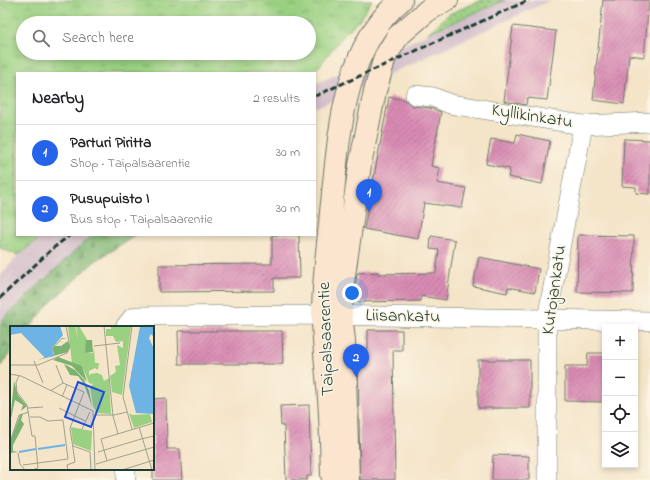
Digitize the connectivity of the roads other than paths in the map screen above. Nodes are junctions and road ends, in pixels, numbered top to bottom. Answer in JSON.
{"nodes":[{"id":1,"x":401,"y":0,"type":"edge"},
{"id":2,"x":447,"y":0,"type":"edge"},
{"id":3,"x":424,"y":5,"type":"edge"},
{"id":4,"x":415,"y":95,"type":"dead end"},
{"id":5,"x":650,"y":122,"type":"edge"},
{"id":6,"x":584,"y":125,"type":"junction"},
{"id":7,"x":332,"y":315,"type":"junction"},
{"id":8,"x":547,"y":319,"type":"junction"},
{"id":9,"x":650,"y":321,"type":"edge"},
{"id":10,"x":128,"y":323,"type":"edge"},
{"id":11,"x":333,"y":480,"type":"edge"},
{"id":12,"x":348,"y":480,"type":"edge"},
{"id":13,"x":547,"y":480,"type":"edge"}],
"edges":[{"from":1,"to":7,"type":"main road","name":"Taipalsaarentie"},
{"from":2,"to":3,"type":"main road","name":"Taipalsaarentie"},
{"from":3,"to":7,"type":"main road","name":"Taipalsaarentie"},
{"from":4,"to":6,"type":"street","name":"Kyllikinkatu"},
{"from":5,"to":6,"type":"street","name":"Kyllikinkatu"},
{"from":6,"to":8,"type":"street","name":"Kutojankatu"},
{"from":7,"to":8,"type":"street","name":"Liisankatu"},
{"from":7,"to":10,"type":"street","name":"Liisankatu"},
{"from":7,"to":11,"type":"main road","name":"Taipalsaarentie"},
{"from":7,"to":12,"type":"main road","name":"Taipalsaarentie"},
{"from":8,"to":9,"type":"street","name":"Liisankatu"},
{"from":8,"to":13,"type":"street","name":"Kutojankatu"}]}
